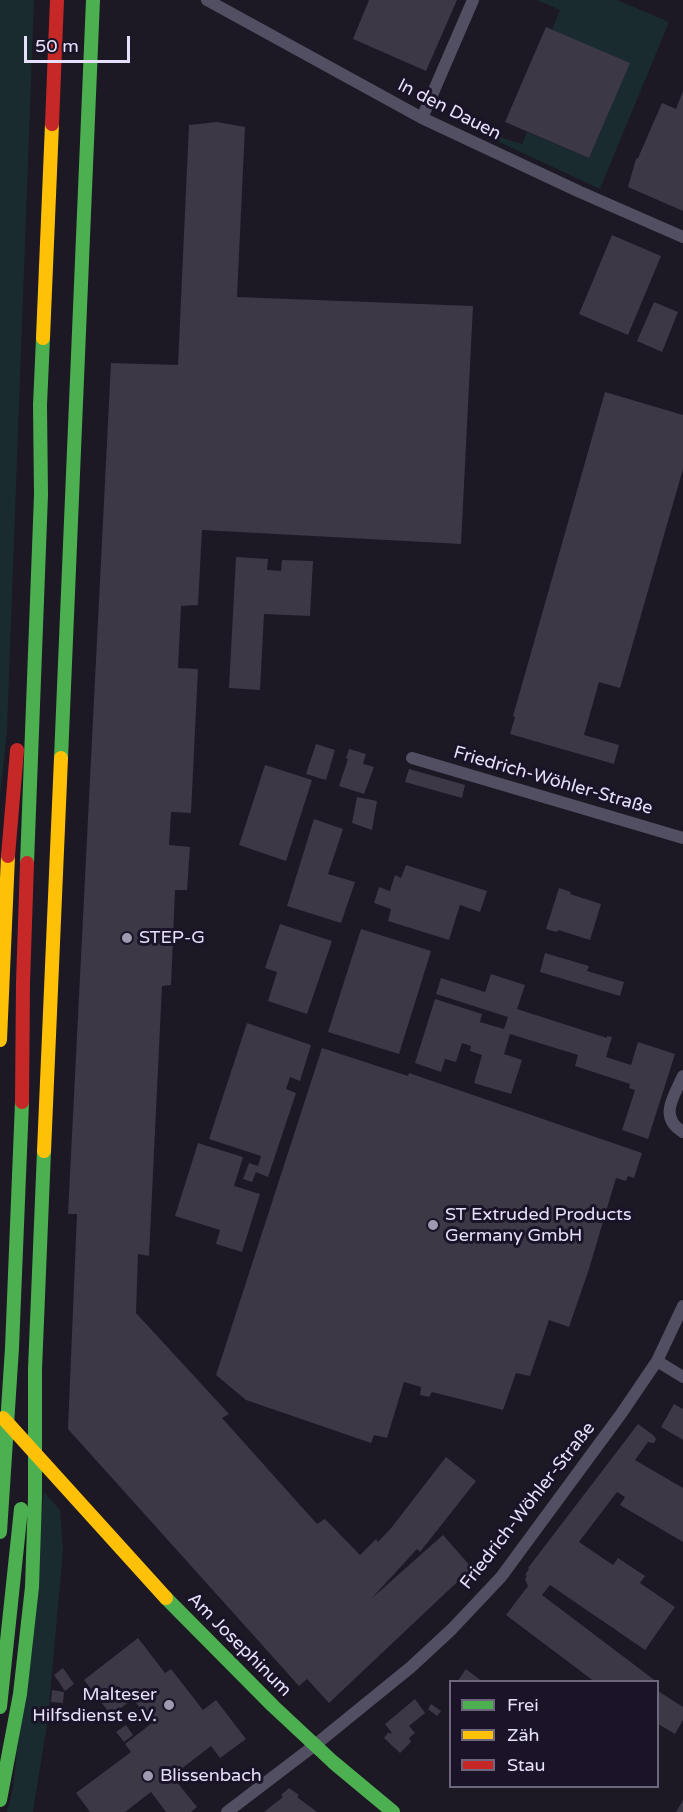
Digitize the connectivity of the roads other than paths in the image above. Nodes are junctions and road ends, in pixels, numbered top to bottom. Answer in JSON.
{"nodes":[{"id":1,"x":57,"y":0,"type":"edge"},
{"id":2,"x":93,"y":0,"type":"edge"},
{"id":3,"x":207,"y":0,"type":"edge"},
{"id":4,"x":473,"y":0,"type":"edge"},
{"id":5,"x":422,"y":118,"type":"junction"},
{"id":6,"x":683,"y":237,"type":"edge"},
{"id":7,"x":40,"y":405,"type":"junction"},
{"id":8,"x":412,"y":758,"type":"dead end"},
{"id":9,"x":683,"y":838,"type":"edge"},
{"id":10,"x":23,"y":983,"type":"junction"},
{"id":11,"x":0,"y":1040,"type":"edge"},
{"id":12,"x":683,"y":1076,"type":"edge"},
{"id":13,"x":683,"y":1132,"type":"edge"},
{"id":14,"x":2,"y":1250,"type":"dead end"},
{"id":15,"x":683,"y":1306,"type":"edge"},
{"id":16,"x":657,"y":1361,"type":"junction"},
{"id":17,"x":35,"y":1369,"type":"junction"},
{"id":18,"x":683,"y":1377,"type":"edge"},
{"id":19,"x":0,"y":1414,"type":"edge"},
{"id":20,"x":0,"y":1532,"type":"edge"},
{"id":21,"x":0,"y":1707,"type":"edge"},
{"id":22,"x":315,"y":1745,"type":"junction"},
{"id":23,"x":0,"y":1800,"type":"edge"},
{"id":24,"x":227,"y":1812,"type":"edge"},
{"id":25,"x":393,"y":1812,"type":"edge"}],
"edges":[{"from":1,"to":7,"type":"main road"},
{"from":2,"to":17,"type":"main road"},
{"from":3,"to":5,"type":"street","name":"In den Dauen"},
{"from":4,"to":5,"type":"street"},
{"from":5,"to":6,"type":"street","name":"In den Dauen"},
{"from":7,"to":10,"type":"main road"},
{"from":7,"to":11,"type":"main road"},
{"from":8,"to":9,"type":"street","name":"Friedrich-Wöhler-Straße"},
{"from":10,"to":14,"type":"main road"},
{"from":10,"to":20,"type":"main road"},
{"from":12,"to":13,"type":"street"},
{"from":15,"to":16,"type":"street","name":"Friedrich-Wöhler-Straße"},
{"from":16,"to":18,"type":"street"},
{"from":16,"to":22,"type":"street","name":"Friedrich-Wöhler-Straße"},
{"from":17,"to":21,"type":"main road"},
{"from":17,"to":23,"type":"main road"},
{"from":19,"to":22,"type":"main road","name":"Am Josephinum"},
{"from":22,"to":24,"type":"street","name":"Friedrich-Wöhler-Straße"},
{"from":22,"to":25,"type":"main road","name":"Am Josephinum"}]}
